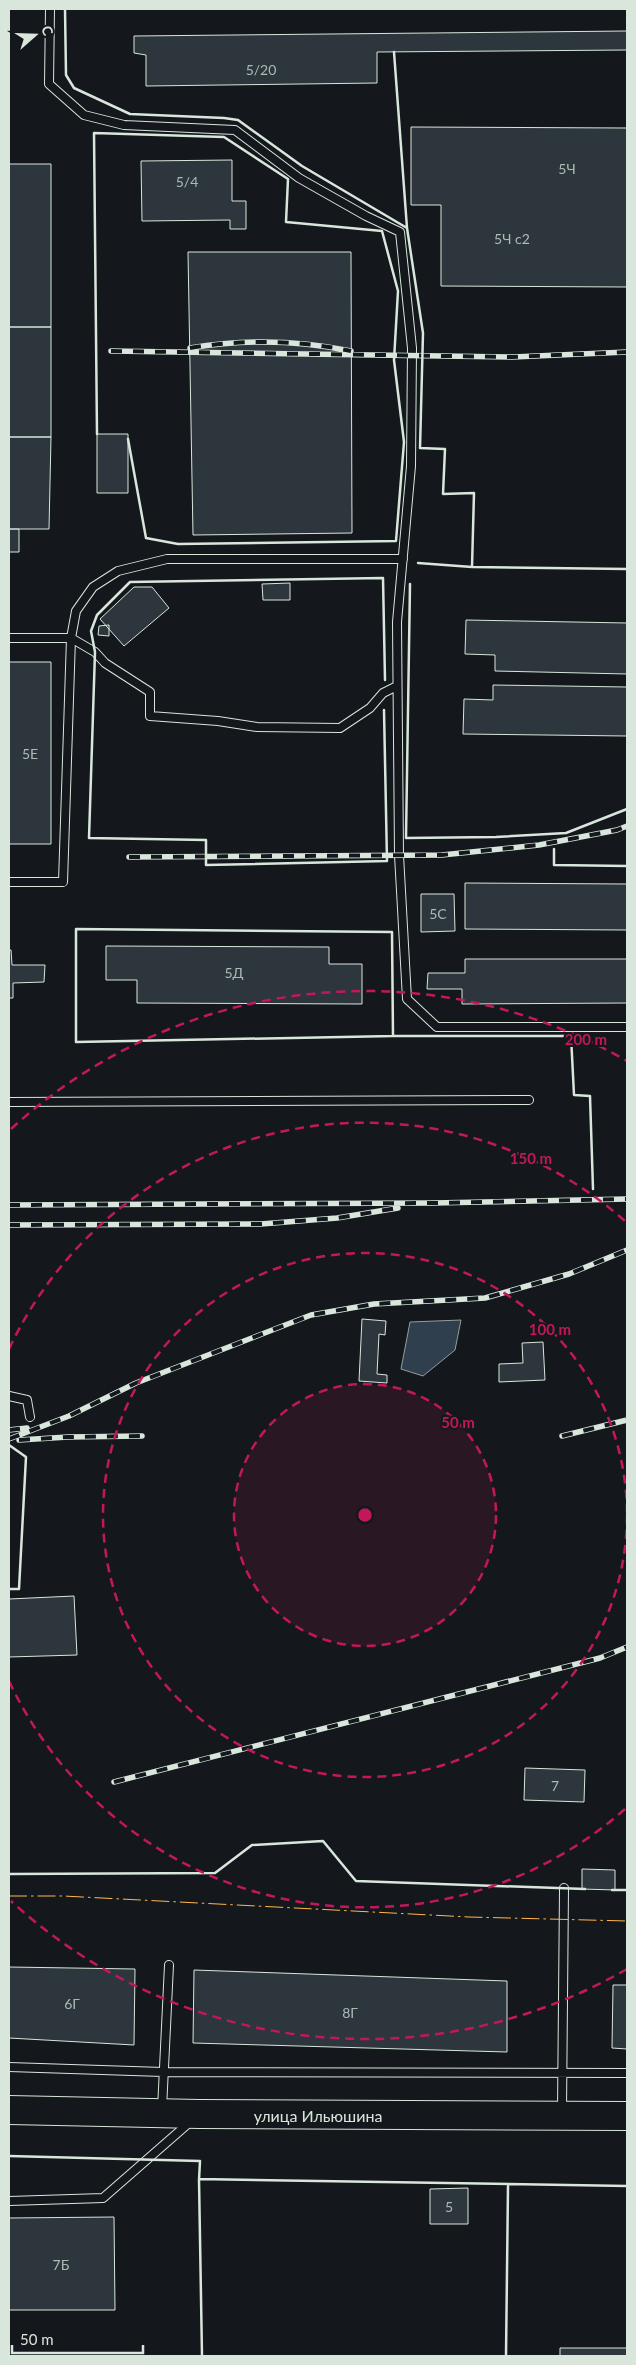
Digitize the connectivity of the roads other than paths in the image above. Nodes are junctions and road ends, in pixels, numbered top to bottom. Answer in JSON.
{"nodes":[{"id":1,"x":50,"y":9,"type":"edge"},
{"id":2,"x":403,"y":559,"type":"junction"},
{"id":3,"x":9,"y":638,"type":"edge"},
{"id":4,"x":71,"y":638,"type":"junction"},
{"id":5,"x":397,"y":686,"type":"junction"},
{"id":6,"x":9,"y":882,"type":"edge"},
{"id":7,"x":627,"y":1027,"type":"edge"},
{"id":8,"x":529,"y":1100,"type":"dead end"},
{"id":9,"x":9,"y":1102,"type":"edge"},
{"id":10,"x":9,"y":1396,"type":"edge"},
{"id":11,"x":30,"y":1417,"type":"dead end"},
{"id":12,"x":564,"y":1888,"type":"dead end"},
{"id":13,"x":169,"y":1964,"type":"dead end"},
{"id":14,"x":9,"y":2067,"type":"edge"},
{"id":15,"x":164,"y":2072,"type":"junction"},
{"id":16,"x":562,"y":2072,"type":"junction"},
{"id":17,"x":627,"y":2073,"type":"edge"},
{"id":18,"x":9,"y":2110,"type":"edge"},
{"id":19,"x":161,"y":2114,"type":"junction"},
{"id":20,"x":199,"y":2114,"type":"junction"},
{"id":21,"x":562,"y":2115,"type":"junction"},
{"id":22,"x":627,"y":2116,"type":"edge"},
{"id":23,"x":9,"y":2201,"type":"edge"}],
"edges":[{"from":1,"to":2,"type":"lane"},
{"from":2,"to":4,"type":"lane"},
{"from":2,"to":5,"type":"lane"},
{"from":3,"to":4,"type":"lane"},
{"from":4,"to":5,"type":"lane"},
{"from":4,"to":6,"type":"lane"},
{"from":5,"to":7,"type":"lane"},
{"from":8,"to":9,"type":"lane"},
{"from":10,"to":11,"type":"lane"},
{"from":12,"to":16,"type":"lane"},
{"from":13,"to":15,"type":"lane"},
{"from":14,"to":15,"type":"lane"},
{"from":15,"to":16,"type":"lane"},
{"from":15,"to":19,"type":"lane"},
{"from":16,"to":17,"type":"lane"},
{"from":16,"to":21,"type":"lane"},
{"from":18,"to":19,"type":"highway","name":"улица Ильюшина"},
{"from":19,"to":20,"type":"highway","name":"улица Ильюшина"},
{"from":20,"to":21,"type":"highway","name":"улица Ильюшина"},
{"from":20,"to":23,"type":"lane"},
{"from":21,"to":22,"type":"highway","name":"улица Ильюшина"}]}
